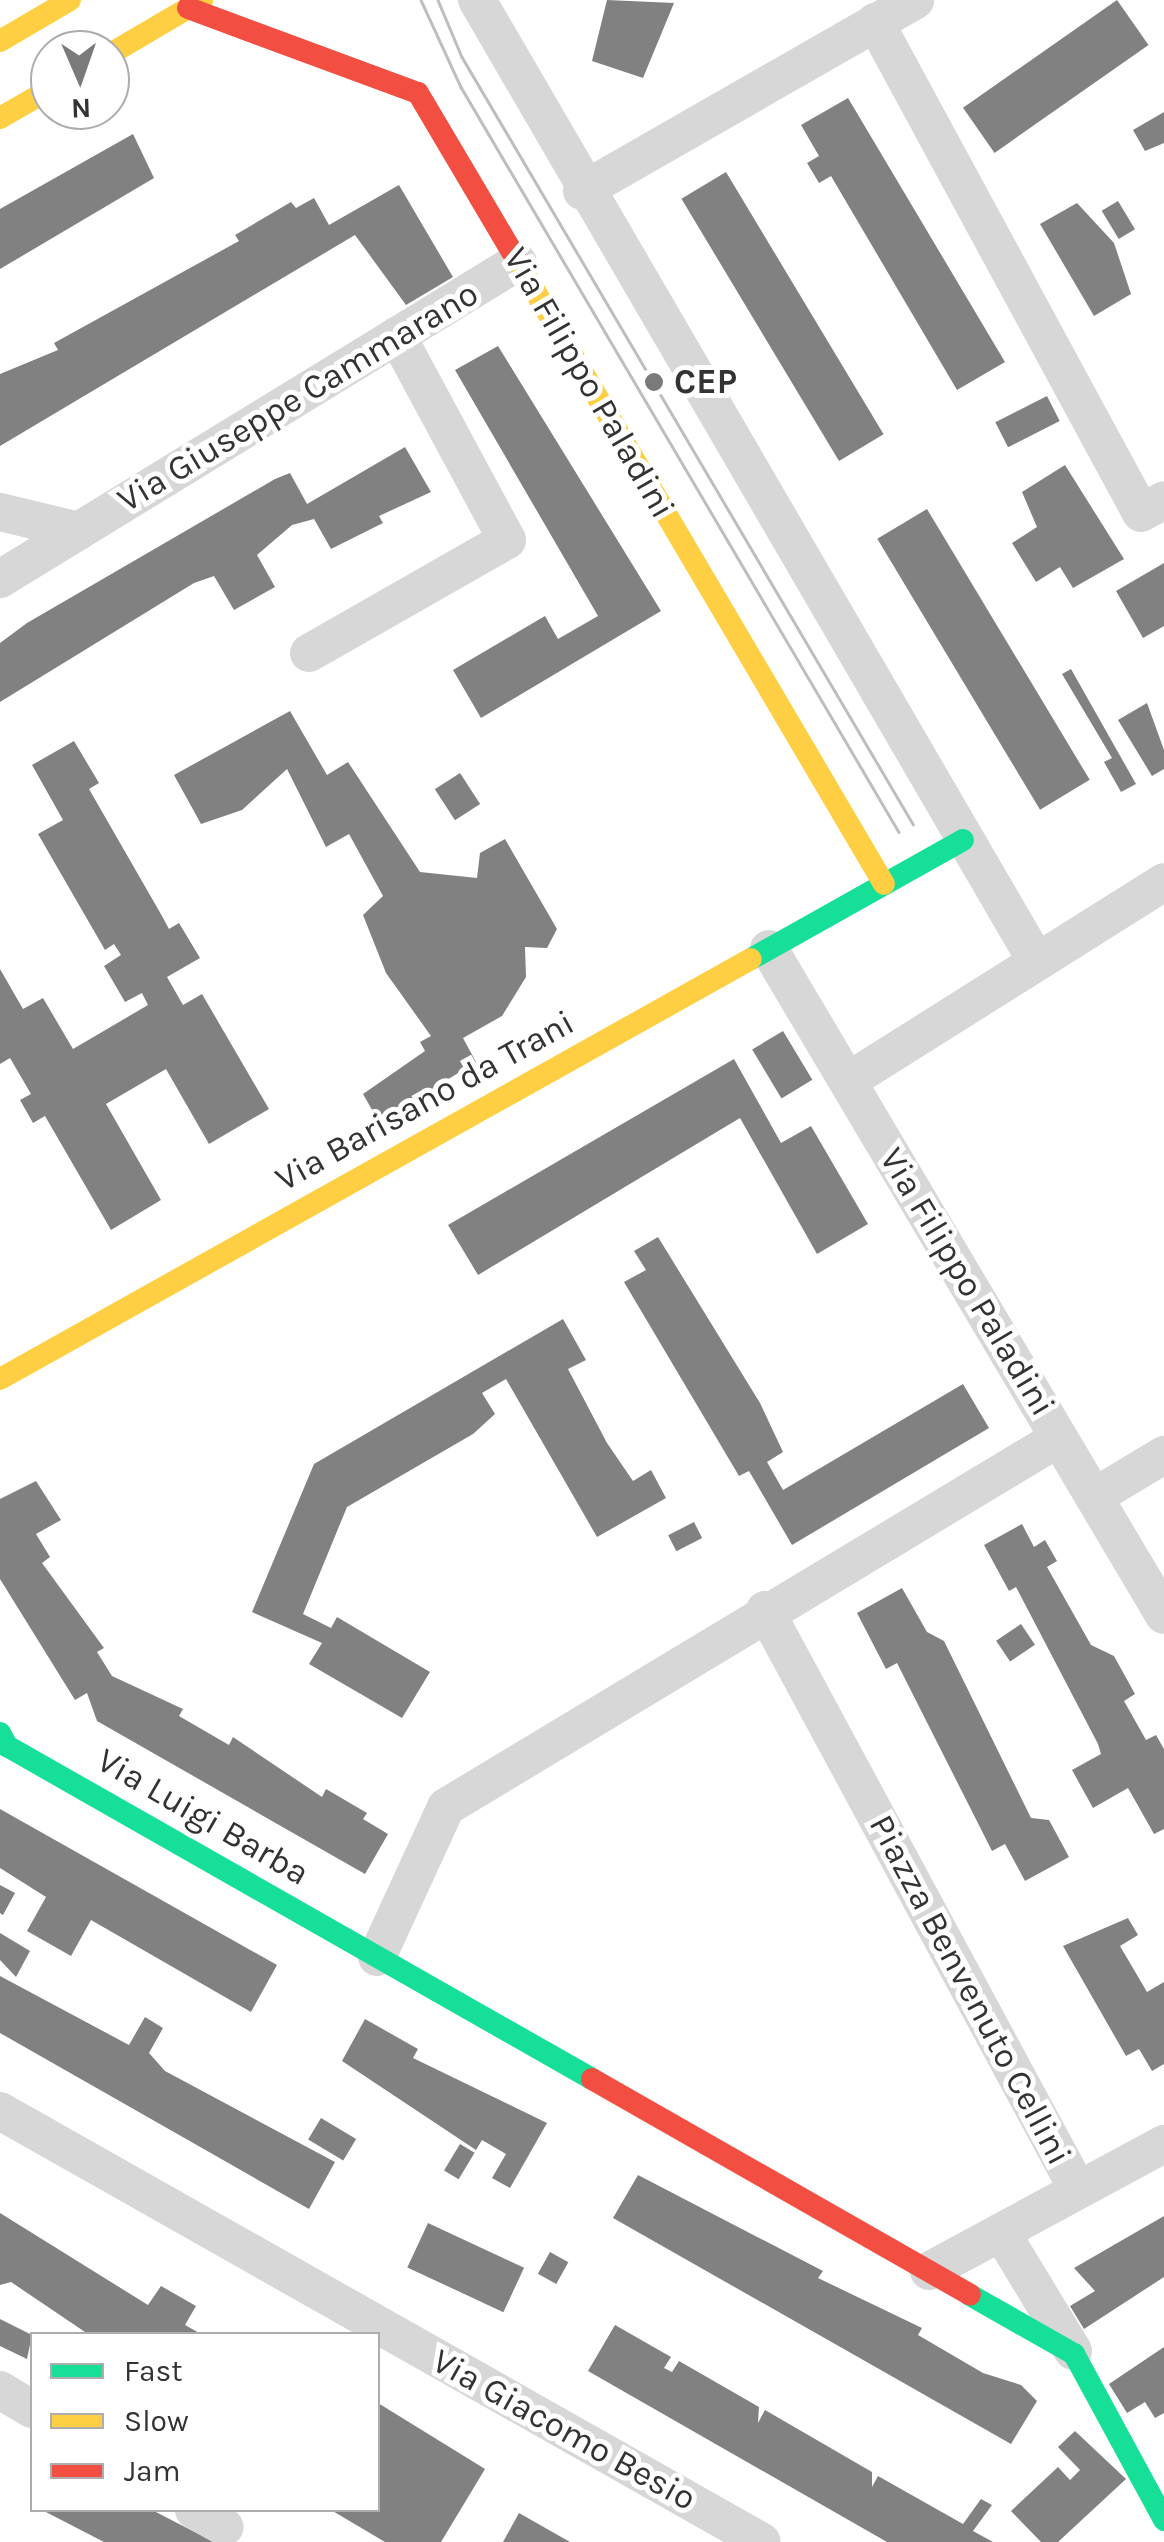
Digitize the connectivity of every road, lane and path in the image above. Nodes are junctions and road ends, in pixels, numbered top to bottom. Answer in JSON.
{"nodes":[{"id":1,"x":70,"y":0,"type":"edge"},
{"id":2,"x":477,"y":0,"type":"edge"},
{"id":3,"x":506,"y":0,"type":"edge"},
{"id":4,"x":915,"y":0,"type":"edge"},
{"id":5,"x":195,"y":4,"type":"edge"},
{"id":6,"x":875,"y":22,"type":"junction"},
{"id":7,"x":3,"y":26,"type":"edge"},
{"id":8,"x":130,"y":42,"type":"edge"},
{"id":9,"x":494,"y":42,"type":"junction"},
{"id":10,"x":30,"y":101,"type":"edge"},
{"id":11,"x":0,"y":118,"type":"edge"},
{"id":12,"x":582,"y":191,"type":"junction"},
{"id":13,"x":518,"y":262,"type":"junction"},
{"id":14,"x":397,"y":336,"type":"junction"},
{"id":15,"x":1164,"y":500,"type":"edge"},
{"id":16,"x":0,"y":512,"type":"edge"},
{"id":17,"x":79,"y":531,"type":"junction"},
{"id":18,"x":0,"y":579,"type":"edge"},
{"id":19,"x":309,"y":653,"type":"dead end"},
{"id":20,"x":963,"y":840,"type":"junction"},
{"id":21,"x":1164,"y":882,"type":"edge"},
{"id":22,"x":884,"y":884,"type":"junction"},
{"id":23,"x":769,"y":949,"type":"junction"},
{"id":24,"x":1037,"y":962,"type":"junction"},
{"id":25,"x":848,"y":1081,"type":"junction"},
{"id":26,"x":0,"y":1379,"type":"edge"},
{"id":27,"x":1059,"y":1438,"type":"junction"},
{"id":28,"x":1164,"y":1455,"type":"edge"},
{"id":29,"x":1094,"y":1497,"type":"junction"},
{"id":30,"x":765,"y":1610,"type":"junction"},
{"id":31,"x":1164,"y":1616,"type":"edge"},
{"id":32,"x":0,"y":1733,"type":"edge"},
{"id":33,"x":378,"y":1957,"type":"junction"},
{"id":34,"x":0,"y":2111,"type":"edge"},
{"id":35,"x":1164,"y":2144,"type":"edge"},
{"id":36,"x":1078,"y":2190,"type":"junction"},
{"id":37,"x":1000,"y":2232,"type":"junction"},
{"id":38,"x":929,"y":2271,"type":"junction"},
{"id":39,"x":1074,"y":2354,"type":"junction"},
{"id":40,"x":0,"y":2390,"type":"edge"},
{"id":41,"x":30,"y":2408,"type":"edge"},
{"id":42,"x":1164,"y":2523,"type":"edge"},
{"id":43,"x":762,"y":2542,"type":"edge"},
{"id":44,"x":1141,"y":2542,"type":"edge"},
{"id":45,"x":1154,"y":2542,"type":"edge"}],
"edges":[{"from":1,"to":7,"type":"street"},
{"from":2,"to":9,"type":"street"},
{"from":3,"to":9,"type":"street"},
{"from":4,"to":6,"type":"street"},
{"from":5,"to":8,"type":"street"},
{"from":5,"to":13,"type":"street","name":"Via Filippo Paladini"},
{"from":6,"to":12,"type":"street"},
{"from":6,"to":15,"type":"street"},
{"from":9,"to":12,"type":"street"},
{"from":10,"to":11,"type":"street"},
{"from":12,"to":20,"type":"street"},
{"from":13,"to":14,"type":"street","name":"Via Giuseppe Cammarano"},
{"from":13,"to":22,"type":"street","name":"Via Filippo Paladini"},
{"from":14,"to":17,"type":"street","name":"Via Giuseppe Cammarano"},
{"from":14,"to":19,"type":"street"},
{"from":16,"to":17,"type":"street","name":"Via Giuseppe Cammarano"},
{"from":17,"to":18,"type":"street","name":"Via Giuseppe Cammarano"},
{"from":20,"to":22,"type":"street","name":"Via Barisano da Trani"},
{"from":20,"to":24,"type":"street"},
{"from":21,"to":24,"type":"street"},
{"from":22,"to":23,"type":"street","name":"Via Barisano da Trani"},
{"from":23,"to":25,"type":"street","name":"Via Filippo Paladini"},
{"from":23,"to":26,"type":"street","name":"Via Barisano da Trani"},
{"from":24,"to":25,"type":"street"},
{"from":25,"to":27,"type":"street","name":"Via Filippo Paladini"},
{"from":27,"to":29,"type":"street","name":"Via Filippo Paladini"},
{"from":27,"to":30,"type":"street"},
{"from":28,"to":29,"type":"street"},
{"from":29,"to":31,"type":"street","name":"Via Filippo Paladini"},
{"from":30,"to":33,"type":"street"},
{"from":30,"to":36,"type":"street","name":"Piazza Benvenuto Cellini"},
{"from":32,"to":33,"type":"street","name":"Via Luigi Barba"},
{"from":33,"to":38,"type":"street"},
{"from":34,"to":43,"type":"street","name":"Via Giacomo Besio"},
{"from":35,"to":36,"type":"street"},
{"from":36,"to":37,"type":"street","name":"Piazza Benvenuto Cellini"},
{"from":37,"to":38,"type":"street","name":"Piazza Benvenuto Cellini"},
{"from":37,"to":39,"type":"street"},
{"from":38,"to":39,"type":"street"},
{"from":39,"to":42,"type":"street"},
{"from":40,"to":41,"type":"street"},
{"from":42,"to":44,"type":"street"},
{"from":42,"to":45,"type":"street"}]}
